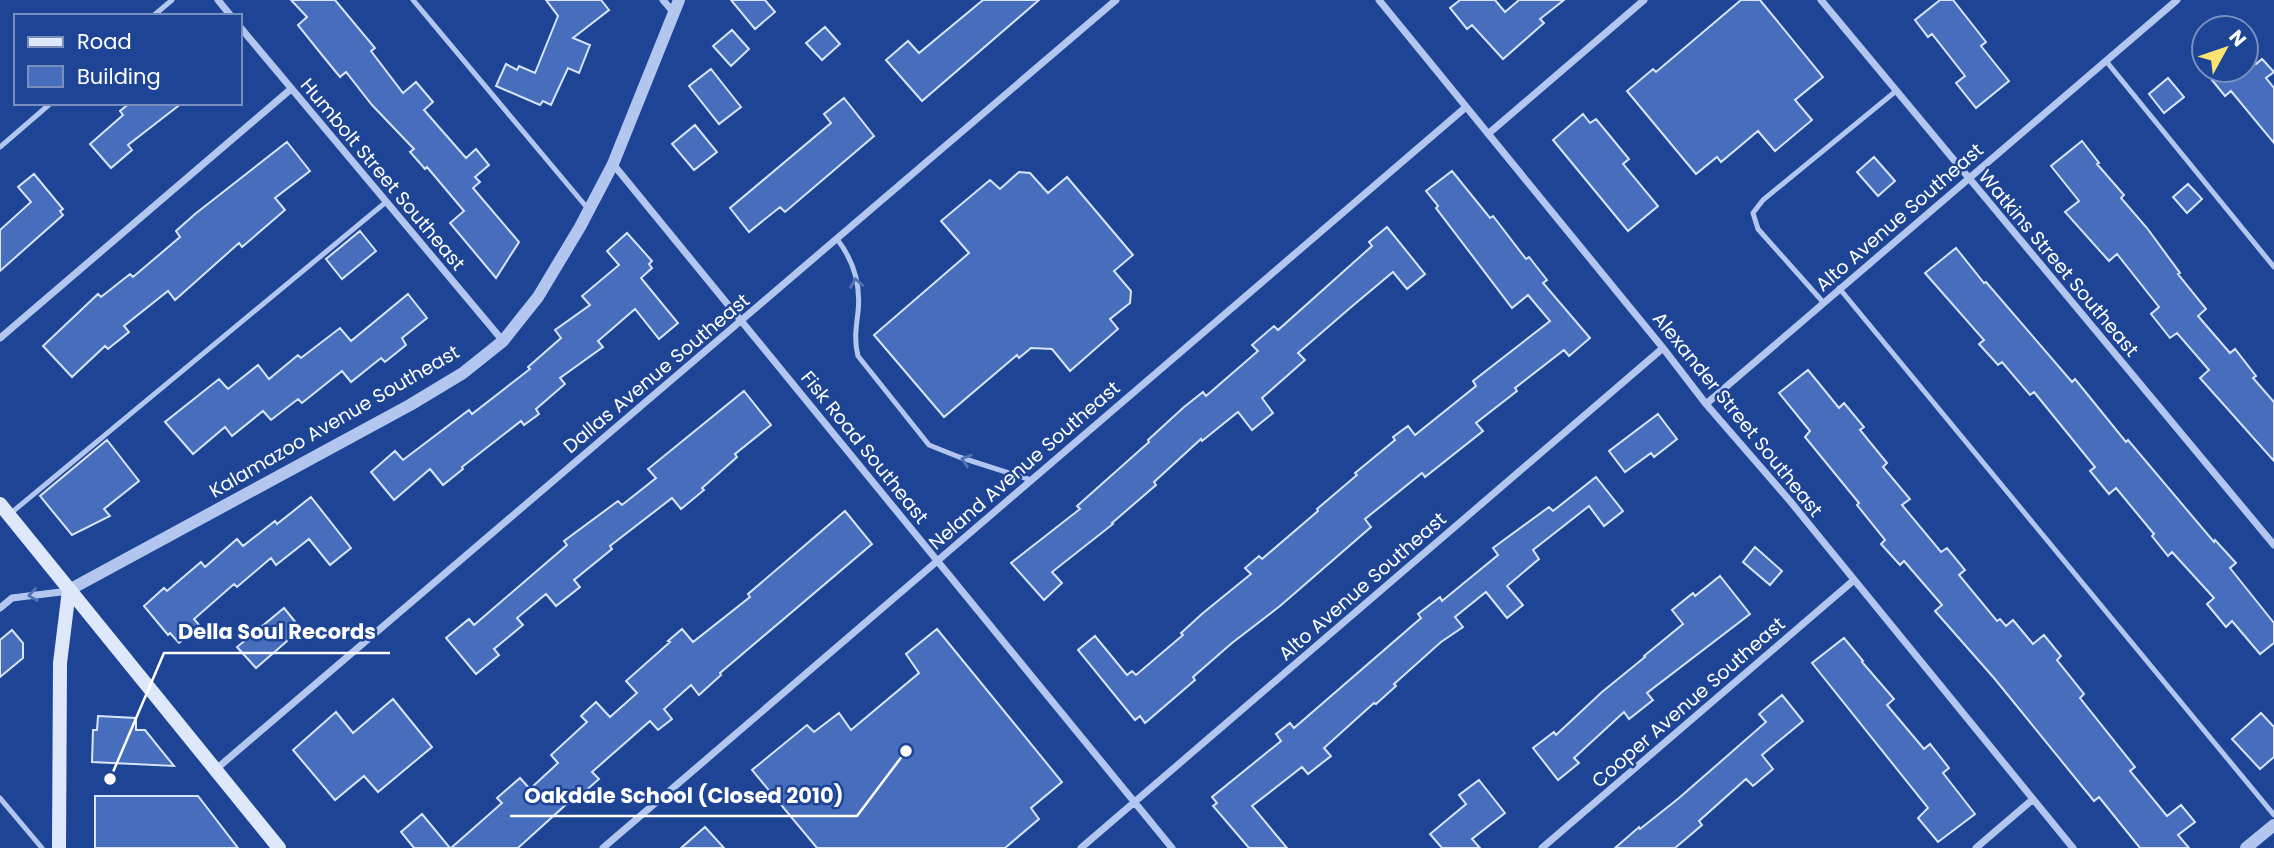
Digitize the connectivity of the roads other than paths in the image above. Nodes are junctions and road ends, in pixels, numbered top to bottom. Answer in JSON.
{"nodes":[{"id":1,"x":172,"y":0,"type":"edge"},
{"id":2,"x":218,"y":0,"type":"edge"},
{"id":3,"x":413,"y":0,"type":"edge"},
{"id":4,"x":663,"y":0,"type":"edge"},
{"id":5,"x":679,"y":0,"type":"edge"},
{"id":6,"x":1116,"y":0,"type":"edge"},
{"id":7,"x":1379,"y":0,"type":"edge"},
{"id":8,"x":1644,"y":0,"type":"edge"},
{"id":9,"x":1821,"y":0,"type":"edge"},
{"id":10,"x":2177,"y":0,"type":"edge"},
{"id":11,"x":674,"y":13,"type":"junction"},
{"id":12,"x":155,"y":14,"type":"edge"},
{"id":13,"x":229,"y":14,"type":"edge"},
{"id":14,"x":242,"y":29,"type":"edge"},
{"id":15,"x":2106,"y":61,"type":"junction"},
{"id":16,"x":291,"y":89,"type":"junction"},
{"id":17,"x":1896,"y":91,"type":"junction"},
{"id":18,"x":49,"y":105,"type":"edge"},
{"id":19,"x":1466,"y":107,"type":"junction"},
{"id":20,"x":1488,"y":134,"type":"junction"},
{"id":21,"x":0,"y":147,"type":"edge"},
{"id":22,"x":613,"y":164,"type":"junction"},
{"id":23,"x":1968,"y":178,"type":"junction"},
{"id":24,"x":386,"y":202,"type":"junction"},
{"id":25,"x":589,"y":211,"type":"junction"},
{"id":26,"x":837,"y":239,"type":"junction"},
{"id":27,"x":2274,"y":267,"type":"edge"},
{"id":28,"x":1839,"y":288,"type":"junction"},
{"id":29,"x":1823,"y":302,"type":"junction"},
{"id":30,"x":742,"y":321,"type":"junction"},
{"id":31,"x":0,"y":338,"type":"edge"},
{"id":32,"x":503,"y":341,"type":"junction"},
{"id":33,"x":1663,"y":348,"type":"junction"},
{"id":34,"x":1706,"y":404,"type":"junction"},
{"id":35,"x":1031,"y":480,"type":"junction"},
{"id":36,"x":4,"y":510,"type":"edge"},
{"id":37,"x":2274,"y":545,"type":"edge"},
{"id":38,"x":937,"y":561,"type":"junction"},
{"id":39,"x":1854,"y":580,"type":"junction"},
{"id":40,"x":69,"y":590,"type":"junction"},
{"id":41,"x":0,"y":608,"type":"edge"},
{"id":42,"x":215,"y":770,"type":"junction"},
{"id":43,"x":0,"y":798,"type":"edge"},
{"id":44,"x":2032,"y":800,"type":"junction"},
{"id":45,"x":1134,"y":803,"type":"junction"},
{"id":46,"x":2274,"y":815,"type":"edge"},
{"id":47,"x":2274,"y":825,"type":"edge"},
{"id":48,"x":42,"y":848,"type":"edge"},
{"id":49,"x":59,"y":848,"type":"edge"},
{"id":50,"x":279,"y":848,"type":"edge"},
{"id":51,"x":603,"y":848,"type":"edge"},
{"id":52,"x":1081,"y":848,"type":"edge"},
{"id":53,"x":1172,"y":848,"type":"edge"},
{"id":54,"x":1542,"y":848,"type":"edge"},
{"id":55,"x":1976,"y":848,"type":"edge"},
{"id":56,"x":2073,"y":848,"type":"edge"},
{"id":57,"x":2246,"y":848,"type":"edge"}],
"edges":[{"from":1,"to":12,"type":"lane"},
{"from":2,"to":13,"type":"street"},
{"from":3,"to":25,"type":"lane"},
{"from":4,"to":11,"type":"street"},
{"from":5,"to":11,"type":"street","name":"Kalamazoo Avenue Southeast"},
{"from":6,"to":26,"type":"street","name":"Dallas Avenue Southeast"},
{"from":7,"to":19,"type":"street","name":"Alexander Street Southeast"},
{"from":8,"to":20,"type":"street"},
{"from":9,"to":17,"type":"street","name":"Watkins Street Southeast"},
{"from":10,"to":15,"type":"street","name":"Alto Avenue Southeast"},
{"from":11,"to":22,"type":"street","name":"Kalamazoo Avenue Southeast"},
{"from":14,"to":16,"type":"street","name":"Humbolt Street Southeast"},
{"from":15,"to":23,"type":"street","name":"Alto Avenue Southeast"},
{"from":15,"to":27,"type":"lane"},
{"from":16,"to":24,"type":"street","name":"Humbolt Street Southeast"},
{"from":16,"to":31,"type":"street"},
{"from":17,"to":23,"type":"street","name":"Watkins Street Southeast"},
{"from":17,"to":29,"type":"lane"},
{"from":18,"to":21,"type":"lane"},
{"from":19,"to":20,"type":"street","name":"Alexander Street Southeast"},
{"from":19,"to":35,"type":"street","name":"Neland Avenue Southeast"},
{"from":20,"to":33,"type":"street","name":"Alexander Street Southeast"},
{"from":22,"to":25,"type":"street","name":"Kalamazoo Avenue Southeast"},
{"from":22,"to":30,"type":"street","name":"Fisk Road Southeast"},
{"from":23,"to":28,"type":"street","name":"Alto Avenue Southeast"},
{"from":23,"to":37,"type":"street","name":"Watkins Street Southeast"},
{"from":24,"to":32,"type":"street","name":"Humbolt Street Southeast"},
{"from":24,"to":36,"type":"lane"},
{"from":25,"to":32,"type":"street","name":"Kalamazoo Avenue Southeast"},
{"from":26,"to":30,"type":"street","name":"Dallas Avenue Southeast"},
{"from":35,"to":26,"type":"lane","one_way":true},
{"from":28,"to":29,"type":"street","name":"Alto Avenue Southeast"},
{"from":28,"to":46,"type":"lane"},
{"from":29,"to":34,"type":"street","name":"Alto Avenue Southeast"},
{"from":30,"to":38,"type":"street","name":"Fisk Road Southeast"},
{"from":30,"to":42,"type":"street","name":"Dallas Avenue Southeast"},
{"from":32,"to":40,"type":"street","name":"Kalamazoo Avenue Southeast"},
{"from":33,"to":34,"type":"street","name":"Alexander Street Southeast"},
{"from":33,"to":45,"type":"street","name":"Alto Avenue Southeast"},
{"from":34,"to":39,"type":"street","name":"Alexander Street Southeast"},
{"from":35,"to":38,"type":"street","name":"Neland Avenue Southeast"},
{"from":36,"to":40,"type":"main road"},
{"from":38,"to":45,"type":"street","name":"Fisk Road Southeast"},
{"from":38,"to":51,"type":"street","name":"Neland Avenue Southeast"},
{"from":39,"to":44,"type":"street","name":"Alexander Street Southeast"},
{"from":39,"to":54,"type":"street","name":"Cooper Avenue Southeast"},
{"from":40,"to":41,"type":"street","one_way":true},
{"from":40,"to":42,"type":"main road"},
{"from":40,"to":49,"type":"main road"},
{"from":42,"to":50,"type":"main road"},
{"from":43,"to":48,"type":"lane"},
{"from":44,"to":55,"type":"street"},
{"from":44,"to":56,"type":"street","name":"Alexander Street Southeast"},
{"from":45,"to":52,"type":"street","name":"Alto Avenue Southeast"},
{"from":45,"to":53,"type":"street","name":"Fisk Road Southeast"},
{"from":47,"to":57,"type":"street"}]}
